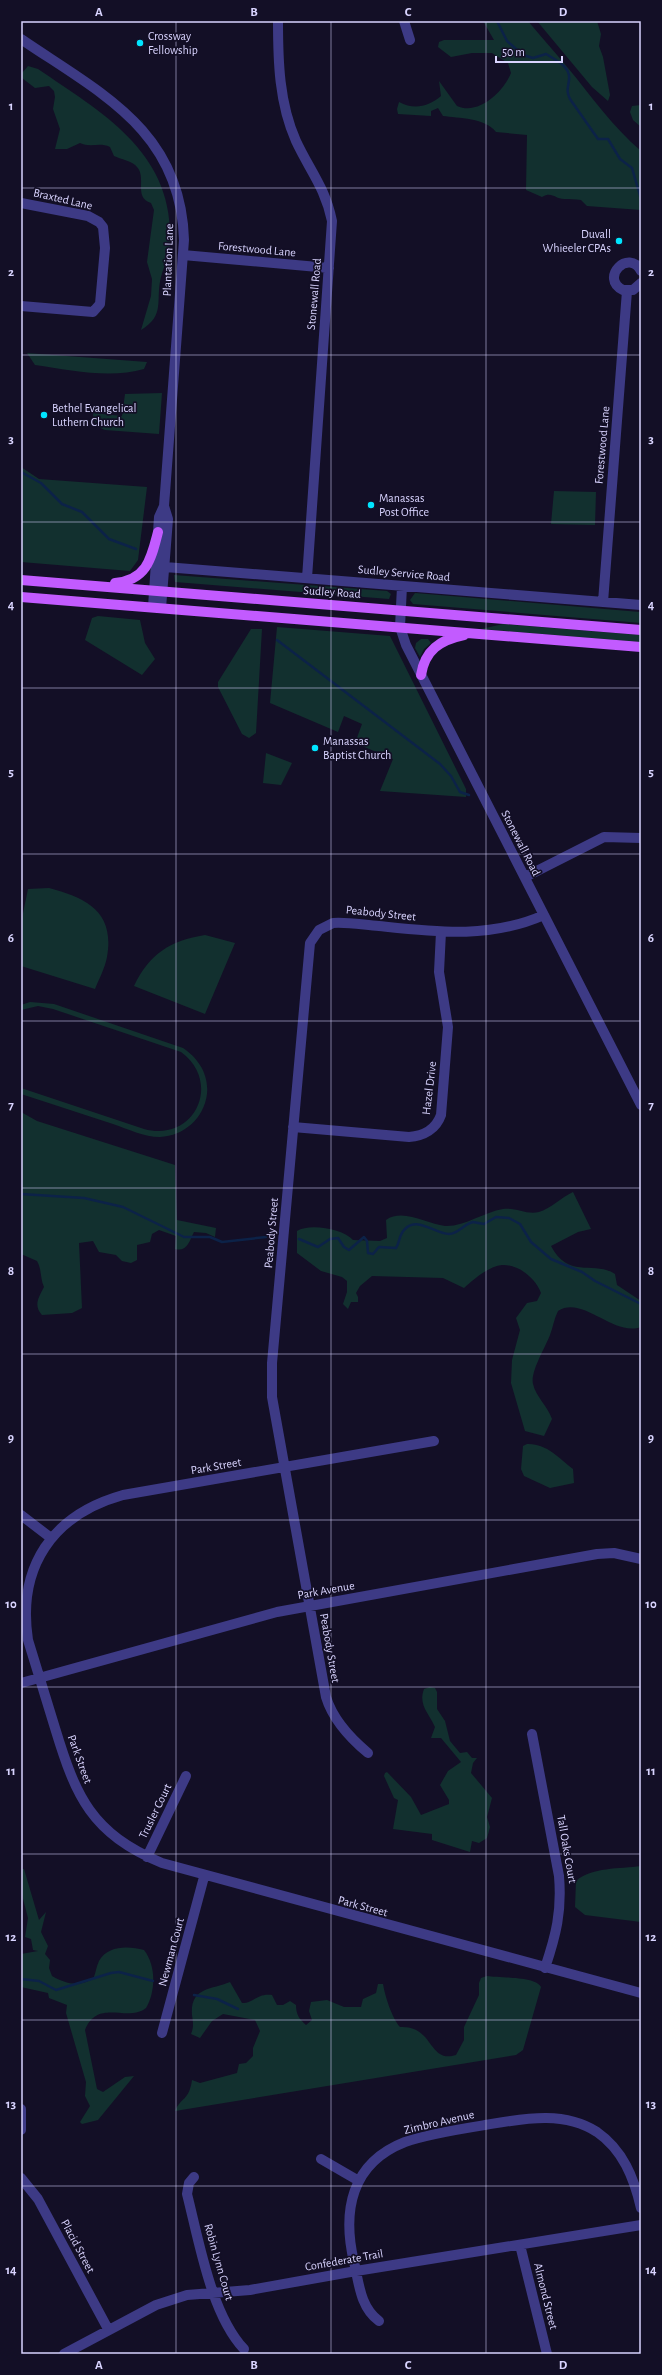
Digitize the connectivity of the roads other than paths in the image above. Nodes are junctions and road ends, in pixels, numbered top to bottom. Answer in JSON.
{"nodes":[{"id":1,"x":278,"y":21,"type":"edge"},
{"id":2,"x":404,"y":21,"type":"edge"},
{"id":3,"x":21,"y":39,"type":"edge"},
{"id":4,"x":410,"y":40,"type":"dead end"},
{"id":5,"x":21,"y":203,"type":"edge"},
{"id":6,"x":183,"y":255,"type":"junction"},
{"id":7,"x":329,"y":268,"type":"junction"},
{"id":8,"x":641,"y":271,"type":"edge"},
{"id":9,"x":641,"y":283,"type":"edge"},
{"id":10,"x":627,"y":291,"type":"junction"},
{"id":11,"x":21,"y":306,"type":"edge"},
{"id":12,"x":164,"y":506,"type":"junction"},
{"id":13,"x":158,"y":532,"type":"junction"},
{"id":14,"x":165,"y":568,"type":"junction"},
{"id":15,"x":307,"y":578,"type":"junction"},
{"id":16,"x":21,"y":580,"type":"edge"},
{"id":17,"x":98,"y":586,"type":"junction"},
{"id":18,"x":402,"y":586,"type":"junction"},
{"id":19,"x":158,"y":591,"type":"junction"},
{"id":20,"x":21,"y":597,"type":"edge"},
{"id":21,"x":603,"y":602,"type":"junction"},
{"id":22,"x":641,"y":605,"type":"edge"},
{"id":23,"x":157,"y":607,"type":"junction"},
{"id":24,"x":399,"y":610,"type":"junction"},
{"id":25,"x":400,"y":627,"type":"junction"},
{"id":26,"x":641,"y":630,"type":"edge"},
{"id":27,"x":473,"y":633,"type":"junction"},
{"id":28,"x":641,"y":647,"type":"edge"},
{"id":29,"x":421,"y":675,"type":"junction"},
{"id":30,"x":641,"y":838,"type":"edge"},
{"id":31,"x":525,"y":877,"type":"junction"},
{"id":32,"x":544,"y":915,"type":"junction"},
{"id":33,"x":441,"y":932,"type":"junction"},
{"id":34,"x":641,"y":1105,"type":"edge"},
{"id":35,"x":293,"y":1127,"type":"junction"},
{"id":36,"x":434,"y":1441,"type":"dead end"},
{"id":37,"x":284,"y":1467,"type":"junction"},
{"id":38,"x":21,"y":1515,"type":"edge"},
{"id":39,"x":51,"y":1538,"type":"junction"},
{"id":40,"x":641,"y":1559,"type":"edge"},
{"id":41,"x":309,"y":1606,"type":"junction"},
{"id":42,"x":40,"y":1678,"type":"junction"},
{"id":43,"x":21,"y":1684,"type":"edge"},
{"id":44,"x":532,"y":1734,"type":"dead end"},
{"id":45,"x":368,"y":1753,"type":"dead end"},
{"id":46,"x":186,"y":1776,"type":"dead end"},
{"id":47,"x":147,"y":1857,"type":"junction"},
{"id":48,"x":204,"y":1877,"type":"junction"},
{"id":49,"x":545,"y":1968,"type":"junction"},
{"id":50,"x":641,"y":1993,"type":"edge"},
{"id":51,"x":162,"y":2033,"type":"dead end"},
{"id":52,"x":21,"y":2109,"type":"edge"},
{"id":53,"x":21,"y":2130,"type":"edge"},
{"id":54,"x":321,"y":2160,"type":"dead end"},
{"id":55,"x":194,"y":2177,"type":"dead end"},
{"id":56,"x":21,"y":2178,"type":"edge"},
{"id":57,"x":359,"y":2181,"type":"junction"},
{"id":58,"x":641,"y":2208,"type":"edge"},
{"id":59,"x":641,"y":2225,"type":"edge"},
{"id":60,"x":520,"y":2245,"type":"junction"},
{"id":61,"x":356,"y":2271,"type":"junction"},
{"id":62,"x":214,"y":2292,"type":"junction"},
{"id":63,"x":379,"y":2321,"type":"dead end"},
{"id":64,"x":108,"y":2329,"type":"junction"},
{"id":65,"x":244,"y":2349,"type":"dead end"},
{"id":66,"x":64,"y":2354,"type":"edge"},
{"id":67,"x":547,"y":2354,"type":"edge"}],
"edges":[{"from":1,"to":7,"type":"street","name":"Stonewall Road"},
{"from":2,"to":4,"type":"street"},
{"from":3,"to":6,"type":"street","name":"Plantation Lane"},
{"from":5,"to":11,"type":"street","name":"Braxted Lane"},
{"from":6,"to":7,"type":"street","name":"Forestwood Lane"},
{"from":6,"to":12,"type":"street","name":"Plantation Lane"},
{"from":7,"to":15,"type":"street","name":"Stonewall Road"},
{"from":8,"to":10,"type":"street"},
{"from":9,"to":10,"type":"street"},
{"from":10,"to":21,"type":"street","name":"Forestwood Lane"},
{"from":12,"to":13,"type":"street","name":"Plantation Lane"},
{"from":12,"to":14,"type":"street","name":"Plantation Lane"},
{"from":13,"to":17,"type":"main road"},
{"from":13,"to":19,"type":"street","name":"Plantation Lane"},
{"from":14,"to":15,"type":"street","name":"Sudley Service Road"},
{"from":14,"to":19,"type":"street","name":"Plantation Lane"},
{"from":15,"to":18,"type":"street","name":"Sudley Service Road"},
{"from":16,"to":17,"type":"main road","name":"Sudley Road"},
{"from":17,"to":19,"type":"main road","name":"Sudley Road"},
{"from":18,"to":21,"type":"street","name":"Sudley Service Road"},
{"from":18,"to":24,"type":"street","name":"Stonewall Road"},
{"from":19,"to":23,"type":"street","name":"Plantation Lane"},
{"from":19,"to":24,"type":"main road","name":"Sudley Road"},
{"from":20,"to":23,"type":"main road"},
{"from":21,"to":22,"type":"street","name":"Sudley Service Road"},
{"from":23,"to":25,"type":"main road"},
{"from":24,"to":25,"type":"street","name":"Stonewall Road"},
{"from":24,"to":26,"type":"main road","name":"Sudley Road"},
{"from":25,"to":27,"type":"main road"},
{"from":25,"to":29,"type":"street","name":"Stonewall Road"},
{"from":27,"to":28,"type":"main road"},
{"from":27,"to":29,"type":"main road"},
{"from":29,"to":31,"type":"street","name":"Stonewall Road"},
{"from":30,"to":31,"type":"street"},
{"from":31,"to":32,"type":"street","name":"Stonewall Road"},
{"from":32,"to":33,"type":"street","name":"Peabody Street"},
{"from":32,"to":34,"type":"street","name":"Stonewall Road"},
{"from":33,"to":35,"type":"street","name":"Peabody Street"},
{"from":33,"to":35,"type":"street","name":"Hazel Drive"},
{"from":35,"to":37,"type":"street","name":"Peabody Street"},
{"from":36,"to":37,"type":"street","name":"Park Street"},
{"from":37,"to":39,"type":"street","name":"Park Street"},
{"from":37,"to":41,"type":"street","name":"Peabody Street"},
{"from":38,"to":39,"type":"street"},
{"from":39,"to":42,"type":"street","name":"Park Street"},
{"from":40,"to":41,"type":"street","name":"Park Avenue"},
{"from":41,"to":42,"type":"street","name":"Park Avenue"},
{"from":41,"to":45,"type":"street","name":"Peabody Street"},
{"from":42,"to":43,"type":"street","name":"Park Avenue"},
{"from":42,"to":47,"type":"street","name":"Park Street"},
{"from":44,"to":49,"type":"street","name":"Tall Oaks Court"},
{"from":46,"to":47,"type":"street","name":"Trusler Court"},
{"from":47,"to":48,"type":"street","name":"Park Street"},
{"from":48,"to":49,"type":"street","name":"Park Street"},
{"from":48,"to":51,"type":"street","name":"Newman Court"},
{"from":49,"to":50,"type":"street","name":"Park Street"},
{"from":52,"to":53,"type":"street"},
{"from":54,"to":57,"type":"street"},
{"from":55,"to":62,"type":"street","name":"Robin Lynn Court"},
{"from":56,"to":64,"type":"street","name":"Placid Street"},
{"from":57,"to":58,"type":"street","name":"Zimbro Avenue"},
{"from":57,"to":61,"type":"street","name":"Zimbro Avenue"},
{"from":59,"to":60,"type":"street","name":"Confederate Trail"},
{"from":60,"to":61,"type":"street","name":"Confederate Trail"},
{"from":60,"to":67,"type":"street","name":"Almond Street"},
{"from":61,"to":62,"type":"street","name":"Confederate Trail"},
{"from":61,"to":63,"type":"street","name":"Zimbro Avenue"},
{"from":62,"to":64,"type":"street","name":"Confederate Trail"},
{"from":62,"to":65,"type":"street","name":"Robin Lynn Court"},
{"from":64,"to":66,"type":"street","name":"Confederate Trail"}]}
